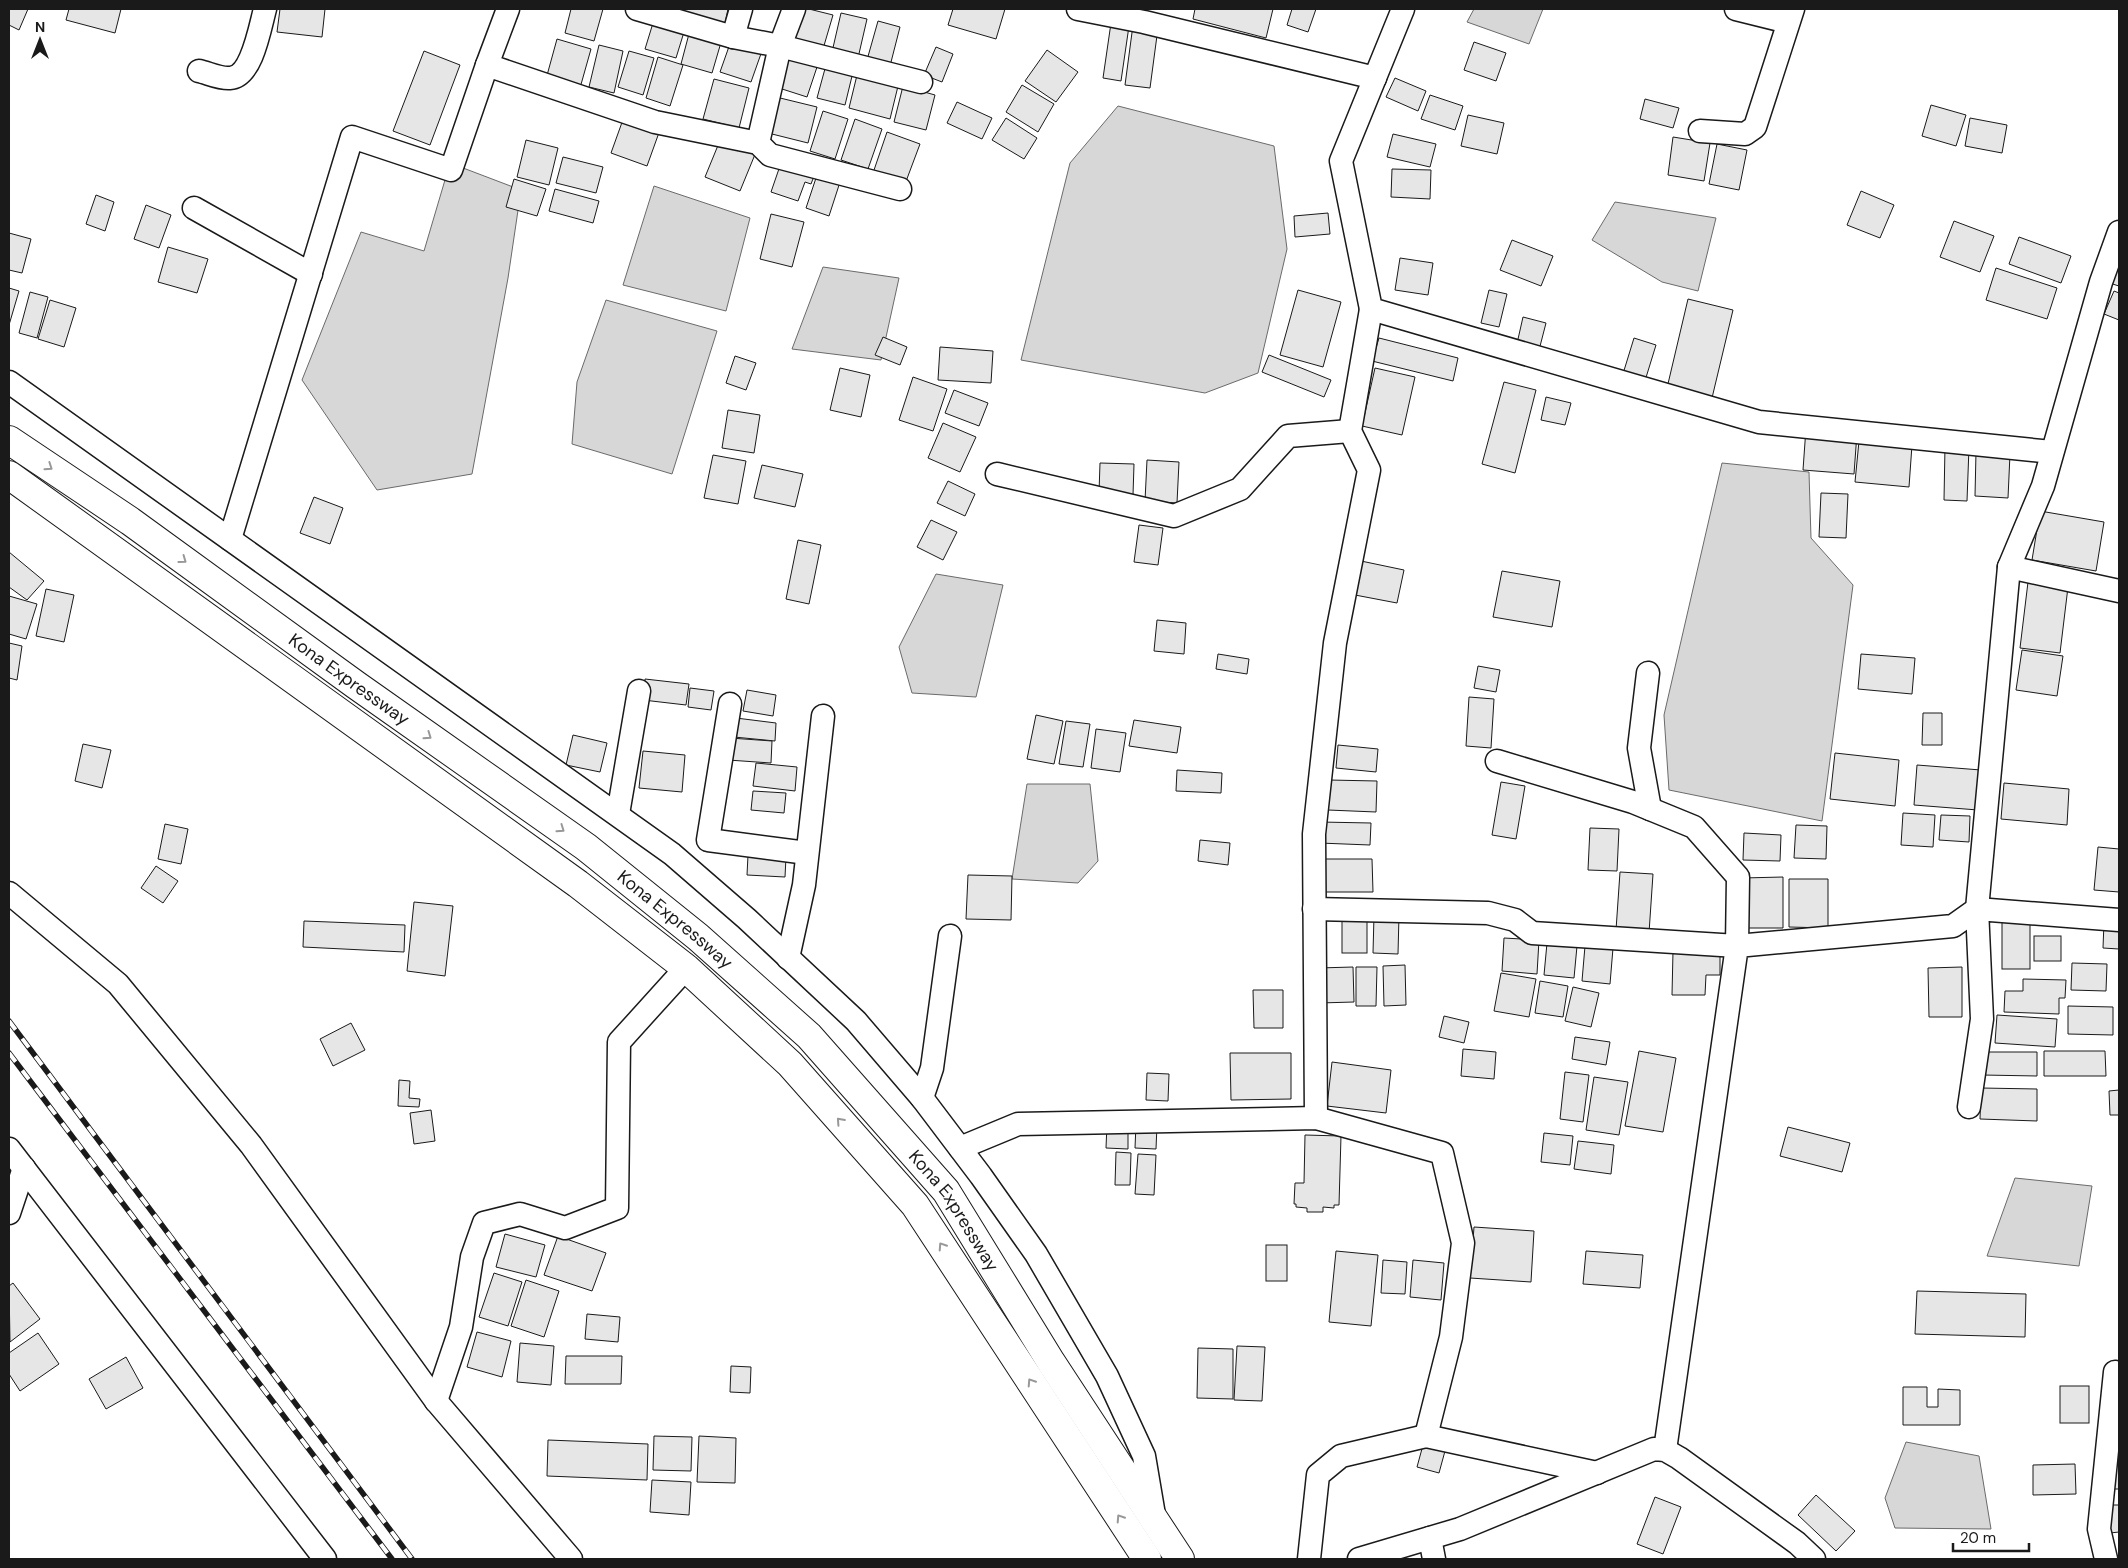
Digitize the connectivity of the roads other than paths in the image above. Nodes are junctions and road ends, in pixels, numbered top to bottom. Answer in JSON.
{"nodes":[{"id":1,"x":266,"y":9,"type":"edge"},
{"id":2,"x":508,"y":9,"type":"edge"},
{"id":3,"x":637,"y":9,"type":"edge"},
{"id":4,"x":741,"y":9,"type":"edge"},
{"id":5,"x":794,"y":9,"type":"edge"},
{"id":6,"x":1078,"y":9,"type":"edge"},
{"id":7,"x":1403,"y":9,"type":"edge"},
{"id":8,"x":1736,"y":9,"type":"edge"},
{"id":9,"x":1790,"y":15,"type":"edge"},
{"id":10,"x":733,"y":37,"type":"junction"},
{"id":11,"x":780,"y":46,"type":"junction"},
{"id":12,"x":487,"y":66,"type":"junction"},
{"id":13,"x":199,"y":71,"type":"dead end"},
{"id":14,"x":1375,"y":78,"type":"junction"},
{"id":15,"x":921,"y":82,"type":"dead end"},
{"id":16,"x":1700,"y":131,"type":"dead end"},
{"id":17,"x":758,"y":143,"type":"junction"},
{"id":18,"x":900,"y":189,"type":"dead end"},
{"id":19,"x":194,"y":208,"type":"dead end"},
{"id":20,"x":2119,"y":232,"type":"edge"},
{"id":21,"x":311,"y":274,"type":"junction"},
{"id":22,"x":2110,"y":286,"type":"edge"},
{"id":23,"x":1371,"y":309,"type":"junction"},
{"id":24,"x":9,"y":382,"type":"edge"},
{"id":25,"x":1350,"y":430,"type":"junction"},
{"id":26,"x":9,"y":440,"type":"edge"},
{"id":27,"x":2052,"y":452,"type":"junction"},
{"id":28,"x":997,"y":474,"type":"dead end"},
{"id":29,"x":9,"y":475,"type":"edge"},
{"id":30,"x":230,"y":539,"type":"junction"},
{"id":31,"x":2009,"y":567,"type":"junction"},
{"id":32,"x":2119,"y":590,"type":"edge"},
{"id":33,"x":1648,"y":673,"type":"dead end"},
{"id":34,"x":639,"y":691,"type":"dead end"},
{"id":35,"x":730,"y":704,"type":"dead end"},
{"id":36,"x":823,"y":716,"type":"dead end"},
{"id":37,"x":1497,"y":761,"type":"dead end"},
{"id":38,"x":1650,"y":809,"type":"junction"},
{"id":39,"x":618,"y":814,"type":"junction"},
{"id":40,"x":807,"y":853,"type":"junction"},
{"id":41,"x":9,"y":892,"type":"edge"},
{"id":42,"x":1314,"y":909,"type":"junction"},
{"id":43,"x":1977,"y":910,"type":"junction"},
{"id":44,"x":2119,"y":920,"type":"edge"},
{"id":45,"x":950,"y":936,"type":"dead end"},
{"id":46,"x":1737,"y":946,"type":"junction"},
{"id":47,"x":788,"y":958,"type":"junction"},
{"id":48,"x":686,"y":968,"type":"junction"},
{"id":49,"x":922,"y":1098,"type":"junction"},
{"id":50,"x":1969,"y":1107,"type":"dead end"},
{"id":51,"x":1316,"y":1118,"type":"junction"},
{"id":52,"x":960,"y":1148,"type":"junction"},
{"id":53,"x":9,"y":1149,"type":"edge"},
{"id":54,"x":24,"y":1168,"type":"junction"},
{"id":55,"x":9,"y":1213,"type":"edge"},
{"id":56,"x":2115,"y":1372,"type":"dead end"},
{"id":57,"x":436,"y":1401,"type":"junction"},
{"id":58,"x":1426,"y":1436,"type":"junction"},
{"id":59,"x":1665,"y":1450,"type":"junction"},
{"id":60,"x":1598,"y":1473,"type":"junction"},
{"id":61,"x":1155,"y":1522,"type":"junction"},
{"id":62,"x":1432,"y":1549,"type":"edge"},
{"id":63,"x":325,"y":1559,"type":"edge"},
{"id":64,"x":571,"y":1559,"type":"edge"},
{"id":65,"x":1147,"y":1559,"type":"edge"},
{"id":66,"x":1180,"y":1559,"type":"edge"},
{"id":67,"x":1309,"y":1559,"type":"edge"},
{"id":68,"x":1359,"y":1559,"type":"edge"},
{"id":69,"x":1814,"y":1559,"type":"edge"},
{"id":70,"x":2106,"y":1559,"type":"edge"}],
"edges":[{"from":1,"to":13,"type":"street"},
{"from":2,"to":12,"type":"street"},
{"from":3,"to":10,"type":"street"},
{"from":4,"to":10,"type":"street"},
{"from":5,"to":11,"type":"street"},
{"from":6,"to":14,"type":"street"},
{"from":7,"to":14,"type":"street"},
{"from":8,"to":9,"type":"street"},
{"from":9,"to":16,"type":"street"},
{"from":10,"to":11,"type":"street"},
{"from":11,"to":15,"type":"street"},
{"from":11,"to":17,"type":"street"},
{"from":12,"to":17,"type":"street"},
{"from":12,"to":21,"type":"street"},
{"from":14,"to":23,"type":"street"},
{"from":17,"to":18,"type":"street"},
{"from":19,"to":21,"type":"street"},
{"from":20,"to":22,"type":"street"},
{"from":21,"to":30,"type":"street"},
{"from":22,"to":27,"type":"street"},
{"from":23,"to":25,"type":"street"},
{"from":23,"to":27,"type":"street"},
{"from":24,"to":30,"type":"street"},
{"from":25,"to":28,"type":"street"},
{"from":25,"to":42,"type":"street"},
{"from":26,"to":61,"type":"highway","name":"Kona Expressway","one_way":true},
{"from":27,"to":31,"type":"street"},
{"from":29,"to":48,"type":"highway","name":"Kona Expressway"},
{"from":30,"to":39,"type":"street"},
{"from":31,"to":32,"type":"street"},
{"from":31,"to":43,"type":"street"},
{"from":33,"to":38,"type":"street"},
{"from":34,"to":39,"type":"street"},
{"from":35,"to":40,"type":"street"},
{"from":36,"to":40,"type":"street"},
{"from":37,"to":38,"type":"street"},
{"from":38,"to":46,"type":"street"},
{"from":39,"to":47,"type":"street"},
{"from":40,"to":47,"type":"street"},
{"from":41,"to":57,"type":"street"},
{"from":42,"to":46,"type":"street"},
{"from":42,"to":51,"type":"street"},
{"from":43,"to":44,"type":"street"},
{"from":43,"to":46,"type":"street"},
{"from":43,"to":50,"type":"street"},
{"from":45,"to":49,"type":"street"},
{"from":46,"to":59,"type":"street"},
{"from":47,"to":49,"type":"street"},
{"from":48,"to":57,"type":"street"},
{"from":65,"to":48,"type":"highway","name":"Kona Expressway","one_way":true},
{"from":49,"to":52,"type":"street"},
{"from":51,"to":52,"type":"street"},
{"from":51,"to":58,"type":"street"},
{"from":52,"to":61,"type":"street"},
{"from":53,"to":54,"type":"street"},
{"from":54,"to":55,"type":"street"},
{"from":54,"to":63,"type":"street"},
{"from":56,"to":70,"type":"street"},
{"from":57,"to":64,"type":"street"},
{"from":58,"to":60,"type":"street"},
{"from":58,"to":67,"type":"street"},
{"from":59,"to":60,"type":"street"},
{"from":59,"to":69,"type":"street"},
{"from":60,"to":62,"type":"street"},
{"from":61,"to":66,"type":"highway","name":"Kona Expressway"},
{"from":62,"to":68,"type":"street"}]}
